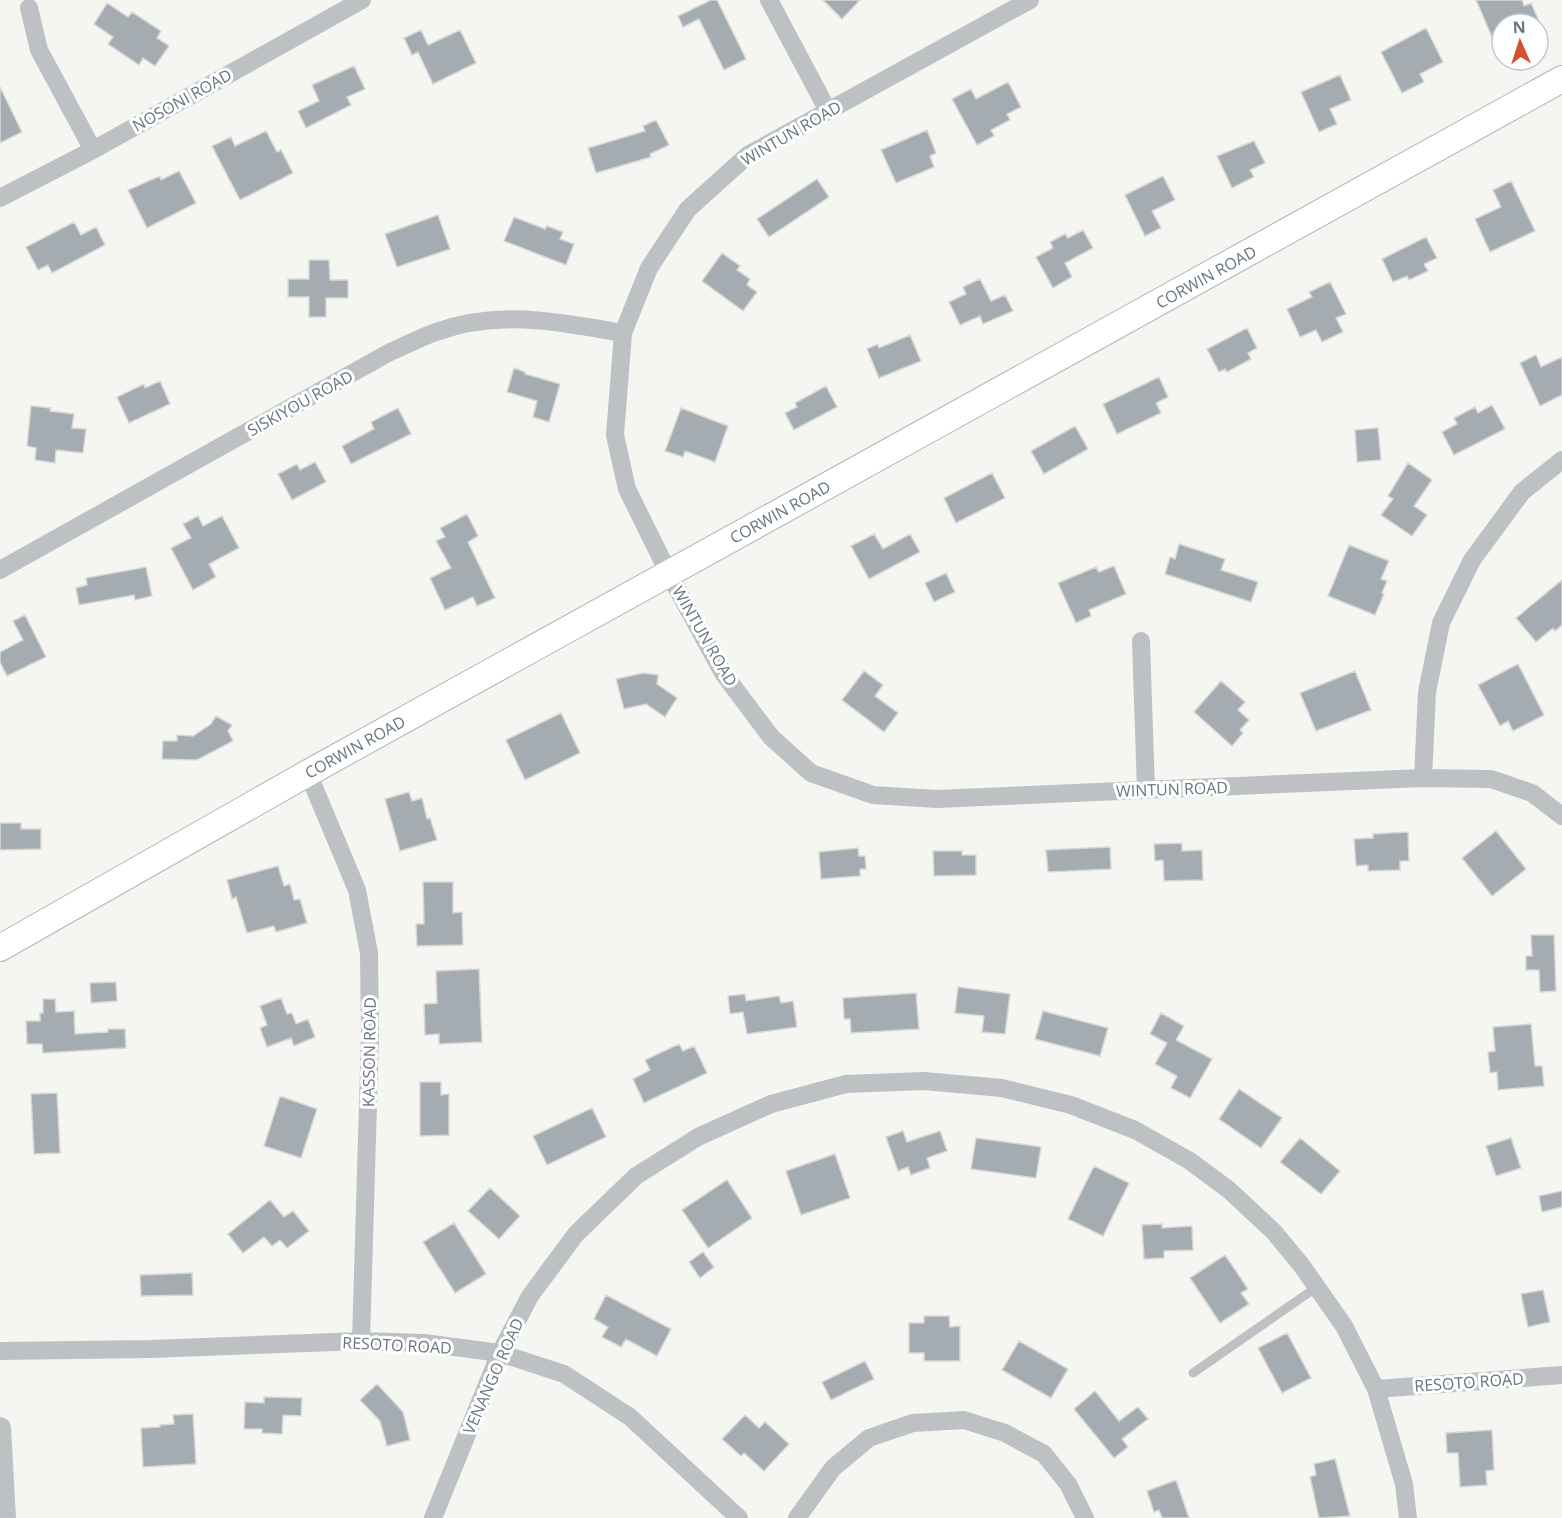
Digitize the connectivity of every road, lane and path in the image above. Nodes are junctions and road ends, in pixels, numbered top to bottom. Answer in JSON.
{"nodes":[{"id":1,"x":362,"y":0,"type":"edge"},
{"id":2,"x":769,"y":0,"type":"edge"},
{"id":3,"x":1030,"y":0,"type":"edge"},
{"id":4,"x":29,"y":8,"type":"dead end"},
{"id":5,"x":1562,"y":79,"type":"edge"},
{"id":6,"x":828,"y":111,"type":"junction"},
{"id":7,"x":93,"y":150,"type":"junction"},
{"id":8,"x":0,"y":198,"type":"edge"},
{"id":9,"x":623,"y":333,"type":"junction"},
{"id":10,"x":1562,"y":460,"type":"edge"},
{"id":11,"x":0,"y":570,"type":"edge"},
{"id":12,"x":669,"y":574,"type":"junction"},
{"id":13,"x":1142,"y":641,"type":"dead end"},
{"id":14,"x":308,"y":773,"type":"junction"},
{"id":15,"x":1423,"y":778,"type":"junction"},
{"id":16,"x":1146,"y":790,"type":"junction"},
{"id":17,"x":1562,"y":816,"type":"edge"},
{"id":18,"x":0,"y":948,"type":"edge"},
{"id":19,"x":1317,"y":1287,"type":"junction"},
{"id":20,"x":361,"y":1341,"type":"junction"},
{"id":21,"x":0,"y":1351,"type":"edge"},
{"id":22,"x":500,"y":1353,"type":"junction"},
{"id":23,"x":1193,"y":1373,"type":"dead end"},
{"id":24,"x":1562,"y":1375,"type":"edge"},
{"id":25,"x":1376,"y":1389,"type":"junction"},
{"id":26,"x":0,"y":1428,"type":"edge"},
{"id":27,"x":5,"y":1518,"type":"edge"},
{"id":28,"x":433,"y":1518,"type":"edge"},
{"id":29,"x":739,"y":1518,"type":"edge"},
{"id":30,"x":797,"y":1518,"type":"edge"},
{"id":31,"x":1085,"y":1518,"type":"edge"},
{"id":32,"x":1408,"y":1518,"type":"edge"}],
"edges":[{"from":1,"to":7,"type":"street","name":"NOSONI ROAD"},
{"from":2,"to":6,"type":"street"},
{"from":3,"to":6,"type":"street","name":"WINTUN ROAD"},
{"from":4,"to":7,"type":"street"},
{"from":5,"to":12,"type":"main road","name":"CORWIN ROAD"},
{"from":6,"to":9,"type":"street","name":"WINTUN ROAD"},
{"from":7,"to":8,"type":"street","name":"NOSONI ROAD"},
{"from":9,"to":11,"type":"street","name":"SISKIYOU ROAD"},
{"from":9,"to":12,"type":"street","name":"WINTUN ROAD"},
{"from":10,"to":15,"type":"street"},
{"from":12,"to":14,"type":"main road","name":"CORWIN ROAD"},
{"from":12,"to":16,"type":"street","name":"WINTUN ROAD"},
{"from":13,"to":16,"type":"street"},
{"from":14,"to":18,"type":"main road","name":"CORWIN ROAD"},
{"from":14,"to":20,"type":"street","name":"KASSON ROAD"},
{"from":15,"to":16,"type":"street","name":"WINTUN ROAD"},
{"from":15,"to":17,"type":"street","name":"WINTUN ROAD"},
{"from":19,"to":22,"type":"street","name":"VENANGO ROAD"},
{"from":19,"to":23,"type":"lane"},
{"from":19,"to":25,"type":"street","name":"VENANGO ROAD"},
{"from":20,"to":21,"type":"street","name":"RESOTO ROAD"},
{"from":20,"to":22,"type":"street","name":"RESOTO ROAD"},
{"from":22,"to":28,"type":"street","name":"VENANGO ROAD"},
{"from":22,"to":29,"type":"street","name":"RESOTO ROAD"},
{"from":24,"to":25,"type":"street","name":"RESOTO ROAD"},
{"from":25,"to":32,"type":"street","name":"VENANGO ROAD"},
{"from":26,"to":27,"type":"street"},
{"from":30,"to":31,"type":"street"}]}
